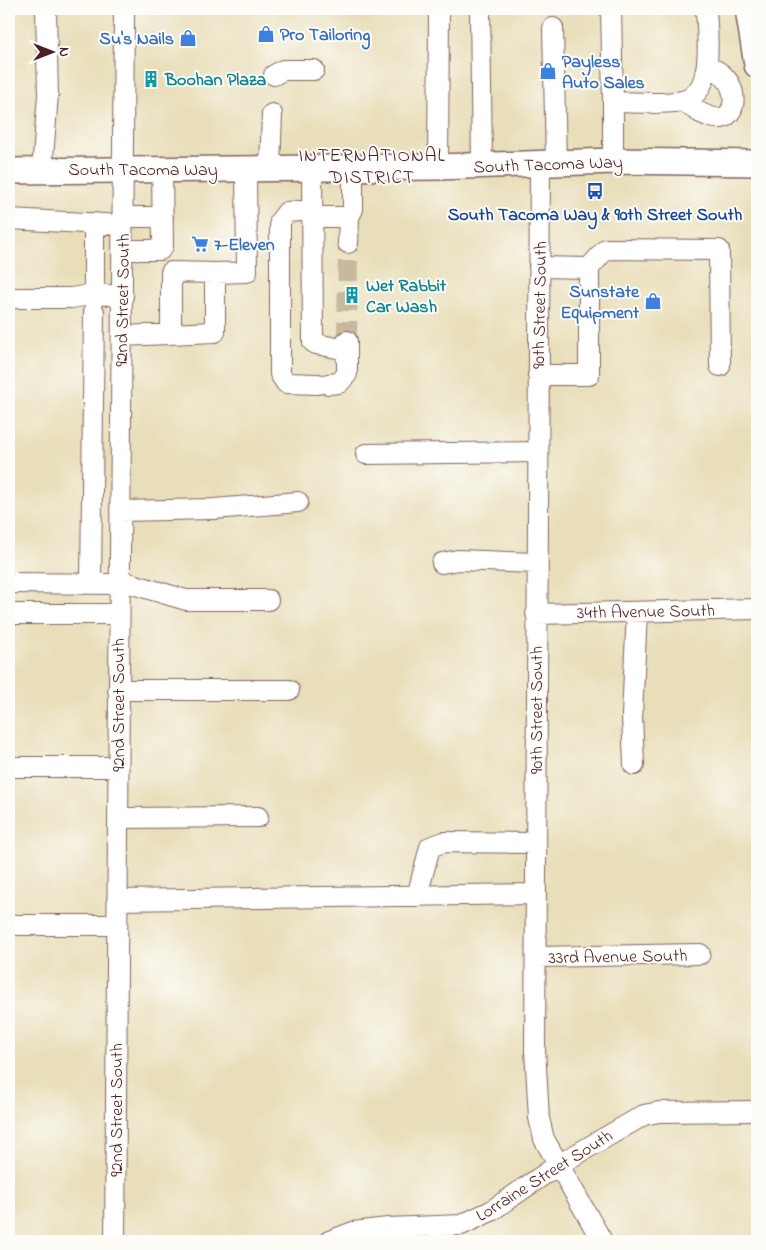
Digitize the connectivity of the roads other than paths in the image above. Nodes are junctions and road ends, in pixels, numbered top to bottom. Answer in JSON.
{"nodes":[{"id":1,"x":46,"y":9,"type":"edge"},
{"id":2,"x":124,"y":9,"type":"edge"},
{"id":3,"x":439,"y":9,"type":"edge"},
{"id":4,"x":480,"y":9,"type":"edge"},
{"id":5,"x":610,"y":9,"type":"edge"},
{"id":6,"x":706,"y":9,"type":"edge"},
{"id":7,"x":748,"y":9,"type":"edge"},
{"id":8,"x":553,"y":28,"type":"dead end"},
{"id":9,"x":757,"y":66,"type":"edge"},
{"id":10,"x":707,"y":67,"type":"junction"},
{"id":11,"x":314,"y":70,"type":"dead end"},
{"id":12,"x":274,"y":75,"type":"dead end"},
{"id":13,"x":683,"y":101,"type":"junction"},
{"id":14,"x":613,"y":102,"type":"junction"},
{"id":15,"x":272,"y":114,"type":"dead end"},
{"id":16,"x":613,"y":162,"type":"junction"},
{"id":17,"x":548,"y":163,"type":"junction"},
{"id":18,"x":757,"y":163,"type":"edge"},
{"id":19,"x":482,"y":166,"type":"junction"},
{"id":20,"x":438,"y":167,"type":"junction"},
{"id":21,"x":258,"y":168,"type":"junction"},
{"id":22,"x":312,"y":168,"type":"junction"},
{"id":23,"x":353,"y":168,"type":"junction"},
{"id":24,"x":42,"y":170,"type":"junction"},
{"id":25,"x":124,"y":170,"type":"junction"},
{"id":26,"x":162,"y":170,"type":"junction"},
{"id":27,"x":9,"y":171,"type":"edge"},
{"id":28,"x":312,"y":213,"type":"junction"},
{"id":29,"x":163,"y":217,"type":"junction"},
{"id":30,"x":349,"y":217,"type":"junction"},
{"id":31,"x":9,"y":219,"type":"edge"},
{"id":32,"x":123,"y":221,"type":"junction"},
{"id":33,"x":94,"y":223,"type":"junction"},
{"id":34,"x":348,"y":243,"type":"tunnel mouth"},
{"id":35,"x":123,"y":250,"type":"junction"},
{"id":36,"x":539,"y":267,"type":"junction"},
{"id":37,"x":589,"y":268,"type":"junction"},
{"id":38,"x":215,"y":273,"type":"junction"},
{"id":39,"x":9,"y":298,"type":"edge"},
{"id":40,"x":94,"y":303,"type":"junction"},
{"id":41,"x":122,"y":304,"type":"junction"},
{"id":42,"x":9,"y":308,"type":"edge"},
{"id":43,"x":171,"y":334,"type":"junction"},
{"id":44,"x":122,"y":336,"type":"junction"},
{"id":45,"x":720,"y":366,"type":"dead end"},
{"id":46,"x":538,"y":375,"type":"junction"},
{"id":47,"x":537,"y":452,"type":"junction"},
{"id":48,"x":366,"y":454,"type":"dead end"},
{"id":49,"x":298,"y":502,"type":"dead end"},
{"id":50,"x":120,"y":511,"type":"junction"},
{"id":51,"x":442,"y":563,"type":"dead end"},
{"id":52,"x":536,"y":563,"type":"junction"},
{"id":53,"x":120,"y":582,"type":"junction"},
{"id":54,"x":9,"y":583,"type":"edge"},
{"id":55,"x":90,"y":583,"type":"junction"},
{"id":56,"x":268,"y":600,"type":"dead end"},
{"id":57,"x":757,"y":610,"type":"edge"},
{"id":58,"x":637,"y":612,"type":"junction"},
{"id":59,"x":9,"y":614,"type":"edge"},
{"id":60,"x":119,"y":614,"type":"junction"},
{"id":61,"x":536,"y":614,"type":"junction"},
{"id":62,"x":118,"y":690,"type":"junction"},
{"id":63,"x":289,"y":690,"type":"dead end"},
{"id":64,"x":634,"y":764,"type":"dead end"},
{"id":65,"x":9,"y":767,"type":"edge"},
{"id":66,"x":118,"y":767,"type":"junction"},
{"id":67,"x":258,"y":817,"type":"dead end"},
{"id":68,"x":118,"y":818,"type":"junction"},
{"id":69,"x":536,"y":843,"type":"junction"},
{"id":70,"x":536,"y":894,"type":"junction"},
{"id":71,"x":417,"y":896,"type":"junction"},
{"id":72,"x":117,"y":900,"type":"junction"},
{"id":73,"x":9,"y":925,"type":"edge"},
{"id":74,"x":117,"y":925,"type":"junction"},
{"id":75,"x":700,"y":954,"type":"dead end"},
{"id":76,"x":536,"y":958,"type":"junction"},
{"id":77,"x":757,"y":1111,"type":"edge"},
{"id":78,"x":558,"y":1165,"type":"junction"},
{"id":79,"x":453,"y":1234,"type":"edge"},
{"id":80,"x":115,"y":1241,"type":"edge"},
{"id":81,"x":329,"y":1241,"type":"edge"},
{"id":82,"x":602,"y":1241,"type":"edge"}],
"edges":[{"from":1,"to":24,"type":"street"},
{"from":2,"to":25,"type":"street","name":"92nd Street South"},
{"from":3,"to":20,"type":"street"},
{"from":4,"to":19,"type":"street"},
{"from":5,"to":14,"type":"street"},
{"from":6,"to":10,"type":"street"},
{"from":7,"to":9,"type":"main road"},
{"from":8,"to":17,"type":"street","name":"90th Street South"},
{"from":10,"to":13,"type":"street"},
{"from":10,"to":13,"type":"street"},
{"from":11,"to":12,"type":"street"},
{"from":13,"to":14,"type":"street"},
{"from":14,"to":16,"type":"street"},
{"from":15,"to":21,"type":"street"},
{"from":16,"to":17,"type":"main road","name":"South Tacoma Way"},
{"from":16,"to":18,"type":"main road","name":"South Tacoma Way"},
{"from":17,"to":19,"type":"main road","name":"South Tacoma Way"},
{"from":17,"to":36,"type":"street","name":"90th Street South"},
{"from":19,"to":20,"type":"main road","name":"South Tacoma Way"},
{"from":20,"to":23,"type":"main road","name":"South Tacoma Way"},
{"from":21,"to":22,"type":"main road","name":"South Tacoma Way"},
{"from":21,"to":26,"type":"main road","name":"South Tacoma Way"},
{"from":21,"to":38,"type":"street"},
{"from":22,"to":23,"type":"main road","name":"South Tacoma Way"},
{"from":22,"to":28,"type":"street"},
{"from":23,"to":30,"type":"street"},
{"from":24,"to":25,"type":"main road","name":"South Tacoma Way"},
{"from":24,"to":27,"type":"main road","name":"South Tacoma Way"},
{"from":25,"to":26,"type":"main road","name":"South Tacoma Way"},
{"from":25,"to":32,"type":"street","name":"92nd Street South"},
{"from":26,"to":29,"type":"street"},
{"from":28,"to":28,"type":"street"},
{"from":28,"to":30,"type":"street"},
{"from":29,"to":32,"type":"street"},
{"from":29,"to":35,"type":"street"},
{"from":30,"to":34,"type":"street"},
{"from":31,"to":33,"type":"street"},
{"from":32,"to":33,"type":"street"},
{"from":32,"to":35,"type":"street","name":"92nd Street South"},
{"from":33,"to":40,"type":"street"},
{"from":35,"to":41,"type":"street","name":"92nd Street South"},
{"from":36,"to":37,"type":"street"},
{"from":36,"to":46,"type":"street","name":"90th Street South"},
{"from":37,"to":45,"type":"street"},
{"from":37,"to":46,"type":"street"},
{"from":38,"to":43,"type":"street"},
{"from":38,"to":43,"type":"street"},
{"from":39,"to":40,"type":"street"},
{"from":40,"to":41,"type":"street"},
{"from":40,"to":42,"type":"street"},
{"from":40,"to":55,"type":"street"},
{"from":41,"to":44,"type":"street","name":"92nd Street South"},
{"from":43,"to":44,"type":"street"},
{"from":44,"to":50,"type":"street","name":"92nd Street South"},
{"from":46,"to":47,"type":"street","name":"90th Street South"},
{"from":47,"to":48,"type":"street"},
{"from":47,"to":52,"type":"street","name":"90th Street South"},
{"from":49,"to":50,"type":"street"},
{"from":50,"to":53,"type":"street","name":"92nd Street South"},
{"from":51,"to":52,"type":"street"},
{"from":52,"to":61,"type":"street","name":"90th Street South"},
{"from":53,"to":55,"type":"street"},
{"from":53,"to":56,"type":"street"},
{"from":53,"to":60,"type":"street","name":"92nd Street South"},
{"from":54,"to":55,"type":"street"},
{"from":57,"to":58,"type":"street","name":"34th Avenue South"},
{"from":58,"to":61,"type":"street","name":"34th Avenue South"},
{"from":58,"to":64,"type":"street"},
{"from":59,"to":60,"type":"street"},
{"from":60,"to":62,"type":"street","name":"92nd Street South"},
{"from":61,"to":69,"type":"street","name":"90th Street South"},
{"from":62,"to":63,"type":"street"},
{"from":62,"to":66,"type":"street","name":"92nd Street South"},
{"from":65,"to":66,"type":"street"},
{"from":66,"to":68,"type":"street","name":"92nd Street South"},
{"from":67,"to":68,"type":"street"},
{"from":68,"to":72,"type":"street","name":"92nd Street South"},
{"from":69,"to":70,"type":"street","name":"90th Street South"},
{"from":69,"to":71,"type":"street"},
{"from":70,"to":71,"type":"street"},
{"from":70,"to":76,"type":"street","name":"90th Street South"},
{"from":71,"to":72,"type":"street"},
{"from":72,"to":74,"type":"street","name":"92nd Street South"},
{"from":73,"to":74,"type":"street"},
{"from":74,"to":80,"type":"street","name":"92nd Street South"},
{"from":75,"to":76,"type":"street","name":"33rd Avenue South"},
{"from":76,"to":78,"type":"street","name":"90th Street South"},
{"from":77,"to":78,"type":"street","name":"Lorraine Street South"},
{"from":78,"to":79,"type":"street","name":"Lorraine Street South"},
{"from":78,"to":82,"type":"street","name":"90th Street South"},
{"from":79,"to":81,"type":"street","name":"Lorraine Street South"}]}
